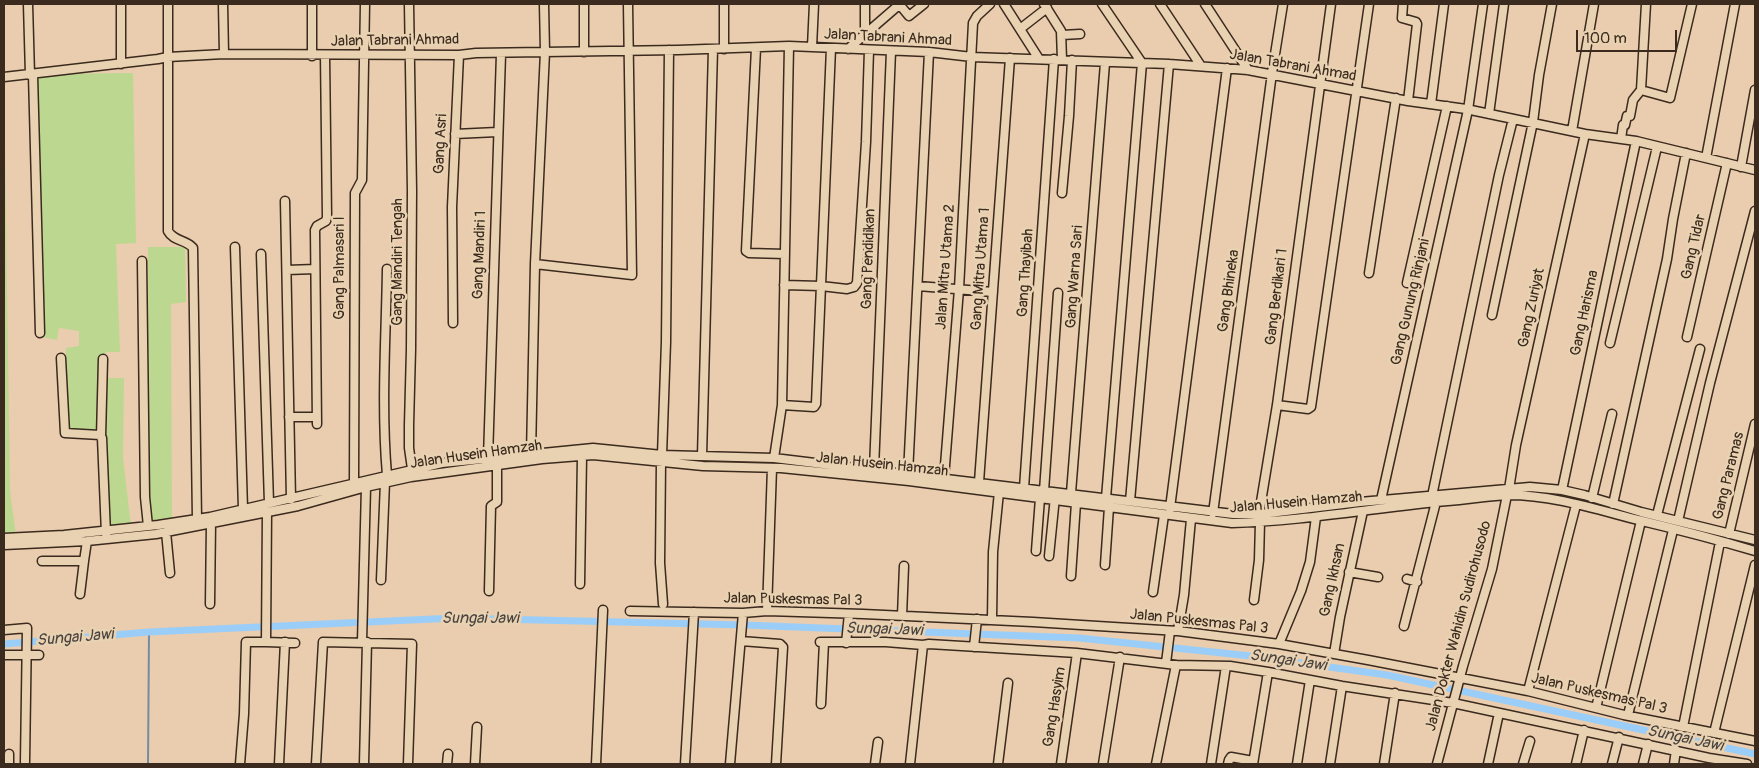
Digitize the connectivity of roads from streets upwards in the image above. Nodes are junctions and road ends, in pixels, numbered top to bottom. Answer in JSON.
{"nodes":[{"id":1,"x":28,"y":4,"type":"edge"},
{"id":2,"x":120,"y":4,"type":"edge"},
{"id":3,"x":168,"y":4,"type":"edge"},
{"id":4,"x":223,"y":4,"type":"edge"},
{"id":5,"x":312,"y":4,"type":"edge"},
{"id":6,"x":365,"y":4,"type":"edge"},
{"id":7,"x":409,"y":4,"type":"edge"},
{"id":8,"x":544,"y":4,"type":"edge"},
{"id":9,"x":584,"y":4,"type":"edge"},
{"id":10,"x":628,"y":4,"type":"edge"},
{"id":11,"x":724,"y":4,"type":"edge"},
{"id":12,"x":814,"y":4,"type":"edge"},
{"id":13,"x":865,"y":4,"type":"edge"},
{"id":14,"x":899,"y":4,"type":"edge"},
{"id":15,"x":924,"y":4,"type":"edge"},
{"id":16,"x":990,"y":4,"type":"edge"},
{"id":17,"x":1004,"y":4,"type":"edge"},
{"id":18,"x":1102,"y":4,"type":"edge"},
{"id":19,"x":1160,"y":4,"type":"edge"},
{"id":20,"x":1205,"y":4,"type":"edge"},
{"id":21,"x":1283,"y":4,"type":"edge"},
{"id":22,"x":1331,"y":4,"type":"edge"},
{"id":23,"x":1369,"y":4,"type":"edge"},
{"id":24,"x":1404,"y":4,"type":"edge"},
{"id":25,"x":1444,"y":4,"type":"edge"},
{"id":26,"x":1483,"y":4,"type":"edge"},
{"id":27,"x":1504,"y":4,"type":"edge"},
{"id":28,"x":1552,"y":4,"type":"edge"},
{"id":29,"x":1594,"y":4,"type":"edge"},
{"id":30,"x":1646,"y":4,"type":"edge"},
{"id":31,"x":1692,"y":4,"type":"edge"},
{"id":32,"x":1735,"y":4,"type":"edge"},
{"id":33,"x":1045,"y":6,"type":"edge"},
{"id":34,"x":1020,"y":29,"type":"junction"},
{"id":35,"x":865,"y":34,"type":"junction"},
{"id":36,"x":1080,"y":34,"type":"dead end"},
{"id":37,"x":1062,"y":35,"type":"junction"},
{"id":38,"x":789,"y":46,"type":"junction"},
{"id":39,"x":812,"y":47,"type":"junction"},
{"id":40,"x":756,"y":48,"type":"junction"},
{"id":41,"x":831,"y":48,"type":"junction"},
{"id":42,"x":714,"y":49,"type":"junction"},
{"id":43,"x":724,"y":49,"type":"junction"},
{"id":44,"x":848,"y":49,"type":"junction"},
{"id":45,"x":630,"y":50,"type":"junction"},
{"id":46,"x":670,"y":50,"type":"junction"},
{"id":47,"x":869,"y":50,"type":"junction"},
{"id":48,"x":891,"y":51,"type":"junction"},
{"id":49,"x":544,"y":52,"type":"junction"},
{"id":50,"x":584,"y":52,"type":"junction"},
{"id":51,"x":929,"y":52,"type":"junction"},
{"id":52,"x":224,"y":54,"type":"junction"},
{"id":53,"x":501,"y":54,"type":"junction"},
{"id":54,"x":325,"y":55,"type":"junction"},
{"id":55,"x":364,"y":55,"type":"junction"},
{"id":56,"x":410,"y":55,"type":"junction"},
{"id":57,"x":459,"y":55,"type":"junction"},
{"id":58,"x":312,"y":56,"type":"junction"},
{"id":59,"x":168,"y":57,"type":"junction"},
{"id":60,"x":972,"y":57,"type":"junction"},
{"id":61,"x":1010,"y":58,"type":"junction"},
{"id":62,"x":1039,"y":59,"type":"junction"},
{"id":63,"x":1058,"y":59,"type":"junction"},
{"id":64,"x":1072,"y":60,"type":"junction"},
{"id":65,"x":1105,"y":63,"type":"junction"},
{"id":66,"x":120,"y":64,"type":"junction"},
{"id":67,"x":1142,"y":64,"type":"junction"},
{"id":68,"x":1169,"y":64,"type":"junction"},
{"id":69,"x":1201,"y":66,"type":"junction"},
{"id":70,"x":1227,"y":68,"type":"junction"},
{"id":71,"x":1248,"y":70,"type":"junction"},
{"id":72,"x":1272,"y":73,"type":"junction"},
{"id":73,"x":31,"y":75,"type":"junction"},
{"id":74,"x":4,"y":77,"type":"edge"},
{"id":75,"x":1320,"y":83,"type":"junction"},
{"id":76,"x":1641,"y":90,"type":"junction"},
{"id":77,"x":1755,"y":90,"type":"edge"},
{"id":78,"x":1357,"y":91,"type":"junction"},
{"id":79,"x":1396,"y":98,"type":"junction"},
{"id":80,"x":1408,"y":101,"type":"junction"},
{"id":81,"x":1431,"y":104,"type":"junction"},
{"id":82,"x":1447,"y":106,"type":"junction"},
{"id":83,"x":1468,"y":110,"type":"junction"},
{"id":84,"x":1489,"y":114,"type":"junction"},
{"id":85,"x":1513,"y":120,"type":"junction"},
{"id":86,"x":1533,"y":122,"type":"junction"},
{"id":87,"x":1572,"y":131,"type":"junction"},
{"id":88,"x":497,"y":132,"type":"junction"},
{"id":89,"x":455,"y":134,"type":"junction"},
{"id":90,"x":1585,"y":134,"type":"junction"},
{"id":91,"x":1620,"y":139,"type":"junction"},
{"id":92,"x":1636,"y":141,"type":"junction"},
{"id":93,"x":1657,"y":146,"type":"junction"},
{"id":94,"x":1686,"y":153,"type":"junction"},
{"id":95,"x":1706,"y":158,"type":"junction"},
{"id":96,"x":1727,"y":163,"type":"junction"},
{"id":97,"x":1741,"y":167,"type":"junction"},
{"id":98,"x":1755,"y":170,"type":"edge"},
{"id":99,"x":1062,"y":193,"type":"dead end"},
{"id":100,"x":285,"y":201,"type":"dead end"},
{"id":101,"x":1755,"y":211,"type":"edge"},
{"id":102,"x":235,"y":247,"type":"dead end"},
{"id":103,"x":260,"y":254,"type":"dead end"},
{"id":104,"x":785,"y":254,"type":"junction"},
{"id":105,"x":142,"y":261,"type":"dead end"},
{"id":106,"x":535,"y":264,"type":"junction"},
{"id":107,"x":315,"y":269,"type":"junction"},
{"id":108,"x":387,"y":269,"type":"dead end"},
{"id":109,"x":287,"y":270,"type":"junction"},
{"id":110,"x":1370,"y":273,"type":"dead end"},
{"id":111,"x":1406,"y":283,"type":"dead end"},
{"id":112,"x":784,"y":285,"type":"junction"},
{"id":113,"x":821,"y":286,"type":"junction"},
{"id":114,"x":918,"y":286,"type":"junction"},
{"id":115,"x":959,"y":289,"type":"junction"},
{"id":116,"x":994,"y":292,"type":"junction"},
{"id":117,"x":1058,"y":293,"type":"dead end"},
{"id":118,"x":1492,"y":315,"type":"dead end"},
{"id":119,"x":453,"y":322,"type":"dead end"},
{"id":120,"x":40,"y":333,"type":"dead end"},
{"id":121,"x":1687,"y":337,"type":"dead end"},
{"id":122,"x":1610,"y":343,"type":"dead end"},
{"id":123,"x":1700,"y":349,"type":"dead end"},
{"id":124,"x":61,"y":358,"type":"dead end"},
{"id":125,"x":103,"y":359,"type":"dead end"},
{"id":126,"x":782,"y":405,"type":"junction"},
{"id":127,"x":1276,"y":405,"type":"junction"},
{"id":128,"x":1612,"y":414,"type":"dead end"},
{"id":129,"x":289,"y":417,"type":"junction"},
{"id":130,"x":1755,"y":424,"type":"edge"},
{"id":131,"x":101,"y":437,"type":"junction"},
{"id":132,"x":531,"y":454,"type":"junction"},
{"id":133,"x":582,"y":456,"type":"junction"},
{"id":134,"x":702,"y":456,"type":"junction"},
{"id":135,"x":488,"y":458,"type":"junction"},
{"id":136,"x":662,"y":458,"type":"junction"},
{"id":137,"x":774,"y":458,"type":"junction"},
{"id":138,"x":518,"y":459,"type":"junction"},
{"id":139,"x":497,"y":466,"type":"junction"},
{"id":140,"x":772,"y":468,"type":"junction"},
{"id":141,"x":412,"y":469,"type":"junction"},
{"id":142,"x":874,"y":469,"type":"junction"},
{"id":143,"x":908,"y":474,"type":"junction"},
{"id":144,"x":893,"y":476,"type":"junction"},
{"id":145,"x":386,"y":478,"type":"junction"},
{"id":146,"x":944,"y":478,"type":"junction"},
{"id":147,"x":979,"y":482,"type":"junction"},
{"id":148,"x":354,"y":483,"type":"junction"},
{"id":149,"x":366,"y":486,"type":"junction"},
{"id":150,"x":1024,"y":488,"type":"junction"},
{"id":151,"x":1562,"y":490,"type":"junction"},
{"id":152,"x":999,"y":492,"type":"junction"},
{"id":153,"x":1508,"y":492,"type":"junction"},
{"id":154,"x":1071,"y":493,"type":"junction"},
{"id":155,"x":1042,"y":494,"type":"junction"},
{"id":156,"x":1056,"y":496,"type":"junction"},
{"id":157,"x":1106,"y":498,"type":"junction"},
{"id":158,"x":1592,"y":498,"type":"junction"},
{"id":159,"x":291,"y":499,"type":"junction"},
{"id":160,"x":1434,"y":499,"type":"junction"},
{"id":161,"x":1382,"y":500,"type":"junction"},
{"id":162,"x":301,"y":501,"type":"junction"},
{"id":163,"x":1130,"y":501,"type":"junction"},
{"id":164,"x":269,"y":503,"type":"junction"},
{"id":165,"x":1076,"y":503,"type":"junction"},
{"id":166,"x":1613,"y":504,"type":"junction"},
{"id":167,"x":1576,"y":505,"type":"junction"},
{"id":168,"x":1109,"y":507,"type":"junction"},
{"id":169,"x":1170,"y":508,"type":"junction"},
{"id":170,"x":243,"y":509,"type":"junction"},
{"id":171,"x":1363,"y":511,"type":"junction"},
{"id":172,"x":267,"y":512,"type":"junction"},
{"id":173,"x":1213,"y":513,"type":"junction"},
{"id":174,"x":1259,"y":514,"type":"junction"},
{"id":175,"x":1164,"y":515,"type":"junction"},
{"id":176,"x":1657,"y":515,"type":"junction"},
{"id":177,"x":1316,"y":516,"type":"junction"},
{"id":178,"x":197,"y":519,"type":"junction"},
{"id":179,"x":1191,"y":519,"type":"junction"},
{"id":180,"x":1641,"y":521,"type":"junction"},
{"id":181,"x":1678,"y":521,"type":"junction"},
{"id":182,"x":1260,"y":522,"type":"junction"},
{"id":183,"x":211,"y":523,"type":"junction"},
{"id":184,"x":148,"y":526,"type":"junction"},
{"id":185,"x":1673,"y":530,"type":"junction"},
{"id":186,"x":166,"y":532,"type":"junction"},
{"id":187,"x":1728,"y":534,"type":"junction"},
{"id":188,"x":106,"y":535,"type":"junction"},
{"id":189,"x":4,"y":538,"type":"edge"},
{"id":190,"x":1755,"y":540,"type":"edge"},
{"id":191,"x":87,"y":541,"type":"junction"},
{"id":192,"x":1720,"y":542,"type":"junction"},
{"id":193,"x":4,"y":545,"type":"edge"},
{"id":194,"x":1036,"y":551,"type":"dead end"},
{"id":195,"x":1755,"y":551,"type":"edge"},
{"id":196,"x":1049,"y":556,"type":"dead end"},
{"id":197,"x":42,"y":561,"type":"dead end"},
{"id":198,"x":84,"y":561,"type":"junction"},
{"id":199,"x":1105,"y":565,"type":"dead end"},
{"id":200,"x":1755,"y":565,"type":"edge"},
{"id":201,"x":904,"y":566,"type":"dead end"},
{"id":202,"x":1349,"y":572,"type":"junction"},
{"id":203,"x":170,"y":573,"type":"dead end"},
{"id":204,"x":1072,"y":576,"type":"dead end"},
{"id":205,"x":1378,"y":576,"type":"dead end"},
{"id":206,"x":1406,"y":579,"type":"dead end"},
{"id":207,"x":381,"y":580,"type":"dead end"},
{"id":208,"x":1417,"y":582,"type":"junction"},
{"id":209,"x":580,"y":584,"type":"dead end"},
{"id":210,"x":489,"y":591,"type":"dead end"},
{"id":211,"x":1153,"y":592,"type":"dead end"},
{"id":212,"x":80,"y":594,"type":"dead end"},
{"id":213,"x":1254,"y":600,"type":"dead end"},
{"id":214,"x":210,"y":604,"type":"dead end"},
{"id":215,"x":663,"y":604,"type":"dead end"},
{"id":216,"x":630,"y":611,"type":"dead end"},
{"id":217,"x":767,"y":611,"type":"junction"},
{"id":218,"x":604,"y":613,"type":"dead end"},
{"id":219,"x":849,"y":614,"type":"junction"},
{"id":220,"x":694,"y":615,"type":"junction"},
{"id":221,"x":742,"y":615,"type":"junction"},
{"id":222,"x":902,"y":616,"type":"junction"},
{"id":223,"x":992,"y":620,"type":"junction"},
{"id":224,"x":977,"y":622,"type":"junction"},
{"id":225,"x":1404,"y":626,"type":"dead end"},
{"id":226,"x":4,"y":630,"type":"edge"},
{"id":227,"x":1173,"y":633,"type":"junction"},
{"id":228,"x":265,"y":638,"type":"junction"},
{"id":229,"x":741,"y":639,"type":"junction"},
{"id":230,"x":847,"y":640,"type":"junction"},
{"id":231,"x":285,"y":642,"type":"junction"},
{"id":232,"x":364,"y":642,"type":"junction"},
{"id":233,"x":295,"y":643,"type":"dead end"},
{"id":234,"x":975,"y":644,"type":"junction"},
{"id":235,"x":1279,"y":644,"type":"junction"},
{"id":236,"x":923,"y":645,"type":"junction"},
{"id":237,"x":1077,"y":653,"type":"junction"},
{"id":238,"x":1334,"y":654,"type":"junction"},
{"id":239,"x":39,"y":655,"type":"dead end"},
{"id":240,"x":4,"y":656,"type":"edge"},
{"id":241,"x":28,"y":656,"type":"junction"},
{"id":242,"x":1120,"y":657,"type":"junction"},
{"id":243,"x":1166,"y":661,"type":"junction"},
{"id":244,"x":1176,"y":665,"type":"junction"},
{"id":245,"x":1226,"y":666,"type":"junction"},
{"id":246,"x":1268,"y":672,"type":"junction"},
{"id":247,"x":1460,"y":679,"type":"junction"},
{"id":248,"x":1310,"y":680,"type":"junction"},
{"id":249,"x":1008,"y":682,"type":"dead end"},
{"id":250,"x":1342,"y":686,"type":"junction"},
{"id":251,"x":1528,"y":692,"type":"junction"},
{"id":252,"x":1395,"y":693,"type":"junction"},
{"id":253,"x":1453,"y":703,"type":"junction"},
{"id":254,"x":821,"y":704,"type":"dead end"},
{"id":255,"x":1596,"y":708,"type":"junction"},
{"id":256,"x":1499,"y":713,"type":"junction"},
{"id":257,"x":1628,"y":715,"type":"junction"},
{"id":258,"x":476,"y":727,"type":"dead end"},
{"id":259,"x":1682,"y":727,"type":"junction"},
{"id":260,"x":1584,"y":730,"type":"junction"},
{"id":261,"x":1714,"y":733,"type":"junction"},
{"id":262,"x":1618,"y":737,"type":"junction"},
{"id":263,"x":1530,"y":740,"type":"dead end"},
{"id":264,"x":1755,"y":741,"type":"edge"},
{"id":265,"x":878,"y":742,"type":"dead end"},
{"id":266,"x":1648,"y":744,"type":"junction"},
{"id":267,"x":1676,"y":750,"type":"junction"},
{"id":268,"x":9,"y":754,"type":"dead end"},
{"id":269,"x":448,"y":754,"type":"dead end"},
{"id":270,"x":1708,"y":761,"type":"edge"},
{"id":271,"x":25,"y":762,"type":"dead end"},
{"id":272,"x":1253,"y":763,"type":"edge"},
{"id":273,"x":9,"y":764,"type":"edge"},
{"id":274,"x":240,"y":764,"type":"edge"},
{"id":275,"x":278,"y":764,"type":"edge"},
{"id":276,"x":316,"y":764,"type":"edge"},
{"id":277,"x":364,"y":764,"type":"edge"},
{"id":278,"x":408,"y":764,"type":"edge"},
{"id":279,"x":446,"y":764,"type":"edge"},
{"id":280,"x":475,"y":764,"type":"edge"},
{"id":281,"x":596,"y":764,"type":"edge"},
{"id":282,"x":685,"y":764,"type":"edge"},
{"id":283,"x":730,"y":764,"type":"edge"},
{"id":284,"x":776,"y":764,"type":"edge"},
{"id":285,"x":875,"y":764,"type":"edge"},
{"id":286,"x":910,"y":764,"type":"edge"},
{"id":287,"x":998,"y":764,"type":"edge"},
{"id":288,"x":1060,"y":764,"type":"edge"},
{"id":289,"x":1102,"y":764,"type":"edge"},
{"id":290,"x":1156,"y":764,"type":"edge"},
{"id":291,"x":1211,"y":764,"type":"edge"},
{"id":292,"x":1228,"y":764,"type":"edge"},
{"id":293,"x":1297,"y":764,"type":"edge"},
{"id":294,"x":1330,"y":764,"type":"edge"},
{"id":295,"x":1384,"y":764,"type":"edge"},
{"id":296,"x":1437,"y":764,"type":"edge"},
{"id":297,"x":1488,"y":764,"type":"edge"},
{"id":298,"x":1523,"y":764,"type":"edge"},
{"id":299,"x":1576,"y":764,"type":"edge"},
{"id":300,"x":1612,"y":764,"type":"edge"},
{"id":301,"x":1643,"y":764,"type":"edge"},
{"id":302,"x":1674,"y":764,"type":"edge"},
{"id":303,"x":1748,"y":764,"type":"edge"}],
"edges":[{"from":1,"to":73,"type":"street"},
{"from":2,"to":66,"type":"street"},
{"from":3,"to":59,"type":"street"},
{"from":4,"to":52,"type":"street"},
{"from":5,"to":58,"type":"street"},
{"from":6,"to":55,"type":"street","name":"Gang Palmasari I"},
{"from":7,"to":56,"type":"street","name":"Gang Mandiri Tengah"},
{"from":8,"to":49,"type":"street"},
{"from":9,"to":50,"type":"street"},
{"from":10,"to":45,"type":"street"},
{"from":11,"to":43,"type":"street"},
{"from":12,"to":39,"type":"street"},
{"from":13,"to":35,"type":"street"},
{"from":14,"to":15,"type":"street"},
{"from":14,"to":35,"type":"street"},
{"from":16,"to":60,"type":"street","name":"Jalan Mitra Utama 2"},
{"from":17,"to":34,"type":"street"},
{"from":18,"to":67,"type":"street"},
{"from":19,"to":69,"type":"street"},
{"from":20,"to":71,"type":"street"},
{"from":21,"to":72,"type":"street","name":"Gang Bhineka"},
{"from":22,"to":75,"type":"street","name":"Gang Berdikari 1"},
{"from":23,"to":78,"type":"street"},
{"from":24,"to":80,"type":"street"},
{"from":25,"to":81,"type":"street"},
{"from":26,"to":83,"type":"street","name":"Gang Gunung Rinjani"},
{"from":27,"to":84,"type":"street"},
{"from":28,"to":86,"type":"street"},
{"from":29,"to":87,"type":"street"},
{"from":30,"to":76,"type":"street"},
{"from":31,"to":76,"type":"street"},
{"from":32,"to":95,"type":"street"},
{"from":33,"to":34,"type":"street"},
{"from":33,"to":37,"type":"street"},
{"from":34,"to":62,"type":"street"},
{"from":35,"to":44,"type":"street"},
{"from":36,"to":37,"type":"street"},
{"from":37,"to":63,"type":"street","name":"Gang Thayibah"},
{"from":38,"to":39,"type":"street","name":"Jalan Tabrani Ahmad"},
{"from":38,"to":40,"type":"street","name":"Jalan Tabrani Ahmad"},
{"from":38,"to":104,"type":"street"},
{"from":39,"to":41,"type":"street","name":"Jalan Tabrani Ahmad"},
{"from":40,"to":43,"type":"street","name":"Jalan Tabrani Ahmad"},
{"from":40,"to":104,"type":"street"},
{"from":41,"to":44,"type":"street","name":"Jalan Tabrani Ahmad"},
{"from":41,"to":113,"type":"street"},
{"from":42,"to":43,"type":"street","name":"Jalan Tabrani Ahmad"},
{"from":42,"to":46,"type":"street","name":"Jalan Tabrani Ahmad"},
{"from":42,"to":134,"type":"street"},
{"from":44,"to":47,"type":"street","name":"Jalan Tabrani Ahmad"},
{"from":45,"to":46,"type":"street","name":"Jalan Tabrani Ahmad"},
{"from":45,"to":50,"type":"street","name":"Jalan Tabrani Ahmad"},
{"from":45,"to":106,"type":"street"},
{"from":46,"to":136,"type":"street"},
{"from":47,"to":48,"type":"street","name":"Jalan Tabrani Ahmad"},
{"from":47,"to":113,"type":"street"},
{"from":48,"to":51,"type":"street","name":"Jalan Tabrani Ahmad"},
{"from":48,"to":142,"type":"street","name":"Gang Pendidikan"},
{"from":49,"to":50,"type":"street","name":"Jalan Tabrani Ahmad"},
{"from":49,"to":53,"type":"street","name":"Jalan Tabrani Ahmad"},
{"from":49,"to":106,"type":"street"},
{"from":51,"to":60,"type":"street","name":"Jalan Tabrani Ahmad"},
{"from":51,"to":114,"type":"street"},
{"from":52,"to":58,"type":"street","name":"Jalan Tabrani Ahmad"},
{"from":52,"to":59,"type":"street","name":"Jalan Tabrani Ahmad"},
{"from":53,"to":57,"type":"street","name":"Jalan Tabrani Ahmad"},
{"from":53,"to":88,"type":"street","name":"Gang Mandiri 1"},
{"from":54,"to":55,"type":"street","name":"Jalan Tabrani Ahmad"},
{"from":54,"to":58,"type":"street","name":"Jalan Tabrani Ahmad"},
{"from":54,"to":107,"type":"street"},
{"from":55,"to":56,"type":"street","name":"Jalan Tabrani Ahmad"},
{"from":55,"to":148,"type":"street","name":"Gang Palmasari I"},
{"from":56,"to":57,"type":"street","name":"Jalan Tabrani Ahmad"},
{"from":56,"to":141,"type":"street","name":"Gang Mandiri Tengah"},
{"from":57,"to":89,"type":"street","name":"Gang Asri"},
{"from":59,"to":66,"type":"street","name":"Jalan Tabrani Ahmad"},
{"from":59,"to":178,"type":"street"},
{"from":60,"to":61,"type":"street","name":"Jalan Tabrani Ahmad"},
{"from":60,"to":115,"type":"street","name":"Jalan Mitra Utama 2"},
{"from":61,"to":62,"type":"street","name":"Jalan Tabrani Ahmad"},
{"from":61,"to":116,"type":"street","name":"Gang Mitra Utama 1"},
{"from":62,"to":63,"type":"street","name":"Jalan Tabrani Ahmad"},
{"from":63,"to":64,"type":"street","name":"Jalan Tabrani Ahmad"},
{"from":63,"to":150,"type":"street","name":"Gang Thayibah"},
{"from":64,"to":65,"type":"street","name":"Jalan Tabrani Ahmad"},
{"from":64,"to":99,"type":"street"},
{"from":65,"to":67,"type":"street","name":"Jalan Tabrani Ahmad"},
{"from":65,"to":154,"type":"street","name":"Gang Warna Sari"},
{"from":66,"to":73,"type":"street","name":"Jalan Tabrani Ahmad"},
{"from":67,"to":68,"type":"street","name":"Jalan Tabrani Ahmad"},
{"from":67,"to":157,"type":"street"},
{"from":68,"to":69,"type":"street","name":"Jalan Tabrani Ahmad"},
{"from":68,"to":163,"type":"street"},
{"from":69,"to":70,"type":"street","name":"Jalan Tabrani Ahmad"},
{"from":70,"to":71,"type":"street","name":"Jalan Tabrani Ahmad"},
{"from":70,"to":169,"type":"street"},
{"from":71,"to":72,"type":"street","name":"Jalan Tabrani Ahmad"},
{"from":72,"to":75,"type":"street","name":"Jalan Tabrani Ahmad"},
{"from":72,"to":173,"type":"street","name":"Gang Bhineka"},
{"from":73,"to":74,"type":"street","name":"Jalan Tabrani Ahmad"},
{"from":73,"to":120,"type":"street"},
{"from":75,"to":78,"type":"street","name":"Jalan Tabrani Ahmad"},
{"from":75,"to":127,"type":"street","name":"Gang Berdikari 1"},
{"from":76,"to":91,"type":"street"},
{"from":77,"to":97,"type":"street"},
{"from":78,"to":79,"type":"street","name":"Jalan Tabrani Ahmad"},
{"from":78,"to":127,"type":"street"},
{"from":79,"to":80,"type":"street","name":"Jalan Tabrani Ahmad"},
{"from":79,"to":110,"type":"street"},
{"from":80,"to":81,"type":"street","name":"Jalan Tabrani Ahmad"},
{"from":81,"to":82,"type":"street","name":"Jalan Tabrani Ahmad"},
{"from":82,"to":83,"type":"street","name":"Jalan Tabrani Ahmad"},
{"from":82,"to":111,"type":"street"},
{"from":83,"to":84,"type":"street","name":"Jalan Tabrani Ahmad"},
{"from":83,"to":161,"type":"street","name":"Gang Gunung Rinjani"},
{"from":84,"to":85,"type":"street","name":"Jalan Tabrani Ahmad"},
{"from":85,"to":86,"type":"street","name":"Jalan Tabrani Ahmad"},
{"from":85,"to":160,"type":"street"},
{"from":86,"to":87,"type":"street","name":"Jalan Tabrani Ahmad"},
{"from":86,"to":118,"type":"street"},
{"from":87,"to":90,"type":"street","name":"Jalan Tabrani Ahmad"},
{"from":88,"to":89,"type":"street"},
{"from":88,"to":135,"type":"street","name":"Gang Mandiri 1"},
{"from":89,"to":119,"type":"street","name":"Gang Asri"},
{"from":90,"to":91,"type":"street","name":"Jalan Tabrani Ahmad"},
{"from":90,"to":153,"type":"street","name":"Gang Zuriyat"},
{"from":91,"to":92,"type":"street","name":"Jalan Tabrani Ahmad"},
{"from":92,"to":93,"type":"street","name":"Jalan Tabrani Ahmad"},
{"from":92,"to":151,"type":"street","name":"Gang Harisma"},
{"from":93,"to":94,"type":"street","name":"Jalan Tabrani Ahmad"},
{"from":93,"to":122,"type":"street"},
{"from":94,"to":95,"type":"street","name":"Jalan Tabrani Ahmad"},
{"from":94,"to":166,"type":"street"},
{"from":95,"to":96,"type":"street","name":"Jalan Tabrani Ahmad"},
{"from":96,"to":97,"type":"street","name":"Jalan Tabrani Ahmad"},
{"from":96,"to":121,"type":"street","name":"Gang Tidar"},
{"from":97,"to":98,"type":"street","name":"Jalan Tabrani Ahmad"},
{"from":100,"to":109,"type":"street"},
{"from":101,"to":181,"type":"street"},
{"from":102,"to":170,"type":"street"},
{"from":103,"to":164,"type":"street"},
{"from":104,"to":112,"type":"street"},
{"from":105,"to":184,"type":"street"},
{"from":106,"to":132,"type":"street"},
{"from":107,"to":109,"type":"street"},
{"from":107,"to":129,"type":"street"},
{"from":108,"to":145,"type":"street"},
{"from":109,"to":129,"type":"street"},
{"from":112,"to":113,"type":"street"},
{"from":112,"to":126,"type":"street"},
{"from":113,"to":126,"type":"street"},
{"from":114,"to":115,"type":"street"},
{"from":114,"to":143,"type":"street"},
{"from":115,"to":116,"type":"street"},
{"from":115,"to":146,"type":"street","name":"Jalan Mitra Utama 2"},
{"from":116,"to":147,"type":"street","name":"Gang Mitra Utama 1"},
{"from":117,"to":155,"type":"street"},
{"from":123,"to":176,"type":"street"},
{"from":124,"to":131,"type":"street"},
{"from":125,"to":131,"type":"street"},
{"from":126,"to":137,"type":"street"},
{"from":127,"to":174,"type":"street","name":"Gang Berdikari 1"},
{"from":128,"to":158,"type":"street"},
{"from":129,"to":159,"type":"street"},
{"from":130,"to":187,"type":"street","name":"Gang Paramas"},
{"from":131,"to":188,"type":"street"},
{"from":132,"to":136,"type":"street","name":"Jalan Husein Hamzah"},
{"from":132,"to":138,"type":"street","name":"Jalan Husein Hamzah"},
{"from":133,"to":136,"type":"street","name":"Jalan Husein Hamzah"},
{"from":133,"to":138,"type":"street","name":"Jalan Husein Hamzah"},
{"from":133,"to":209,"type":"street"},
{"from":134,"to":136,"type":"street","name":"Jalan Husein Hamzah"},
{"from":134,"to":137,"type":"street","name":"Jalan Husein Hamzah"},
{"from":135,"to":138,"type":"street","name":"Jalan Husein Hamzah"},
{"from":135,"to":141,"type":"street","name":"Jalan Husein Hamzah"},
{"from":136,"to":140,"type":"street","name":"Jalan Husein Hamzah"},
{"from":136,"to":215,"type":"street"},
{"from":137,"to":142,"type":"street","name":"Jalan Husein Hamzah"},
{"from":138,"to":139,"type":"street","name":"Jalan Husein Hamzah"},
{"from":139,"to":145,"type":"street","name":"Jalan Husein Hamzah"},
{"from":139,"to":210,"type":"street"},
{"from":140,"to":144,"type":"street","name":"Jalan Husein Hamzah"},
{"from":140,"to":217,"type":"street"},
{"from":141,"to":145,"type":"street","name":"Jalan Husein Hamzah"},
{"from":142,"to":144,"type":"street","name":"Jalan Husein Hamzah"},
{"from":143,"to":144,"type":"street","name":"Jalan Husein Hamzah"},
{"from":143,"to":146,"type":"street","name":"Jalan Husein Hamzah"},
{"from":144,"to":152,"type":"street","name":"Jalan Husein Hamzah"},
{"from":145,"to":148,"type":"street","name":"Jalan Husein Hamzah"},
{"from":145,"to":149,"type":"street","name":"Jalan Husein Hamzah"},
{"from":145,"to":207,"type":"street"},
{"from":146,"to":147,"type":"street","name":"Jalan Husein Hamzah"},
{"from":147,"to":150,"type":"street","name":"Jalan Husein Hamzah"},
{"from":148,"to":162,"type":"street","name":"Jalan Husein Hamzah"},
{"from":149,"to":162,"type":"street","name":"Jalan Husein Hamzah"},
{"from":149,"to":232,"type":"street"},
{"from":150,"to":155,"type":"street","name":"Jalan Husein Hamzah"},
{"from":151,"to":153,"type":"street","name":"Jalan Husein Hamzah"},
{"from":151,"to":158,"type":"street","name":"Jalan Husein Hamzah"},
{"from":152,"to":155,"type":"street","name":"Jalan Husein Hamzah"},
{"from":152,"to":223,"type":"street"},
{"from":153,"to":160,"type":"street","name":"Jalan Husein Hamzah"},
{"from":153,"to":167,"type":"street","name":"Jalan Husein Hamzah"},
{"from":153,"to":247,"type":"street","name":"Jalan Dokter Wahidin Sudirohusodo"},
{"from":154,"to":156,"type":"street","name":"Jalan Husein Hamzah"},
{"from":154,"to":157,"type":"street","name":"Jalan Husein Hamzah"},
{"from":155,"to":156,"type":"street","name":"Jalan Husein Hamzah"},
{"from":155,"to":194,"type":"street"},
{"from":156,"to":165,"type":"street","name":"Jalan Husein Hamzah"},
{"from":156,"to":196,"type":"street"},
{"from":157,"to":163,"type":"street","name":"Jalan Husein Hamzah"},
{"from":158,"to":166,"type":"street","name":"Jalan Husein Hamzah"},
{"from":159,"to":162,"type":"street","name":"Jalan Husein Hamzah"},
{"from":159,"to":164,"type":"street","name":"Jalan Husein Hamzah"},
{"from":160,"to":161,"type":"street","name":"Jalan Husein Hamzah"},
{"from":160,"to":171,"type":"street","name":"Jalan Husein Hamzah"},
{"from":160,"to":208,"type":"street"},
{"from":161,"to":174,"type":"street","name":"Jalan Husein Hamzah"},
{"from":162,"to":172,"type":"street","name":"Jalan Husein Hamzah"},
{"from":163,"to":169,"type":"street","name":"Jalan Husein Hamzah"},
{"from":164,"to":170,"type":"street","name":"Jalan Husein Hamzah"},
{"from":165,"to":168,"type":"street","name":"Jalan Husein Hamzah"},
{"from":165,"to":204,"type":"street"},
{"from":166,"to":176,"type":"street","name":"Jalan Husein Hamzah"},
{"from":167,"to":180,"type":"street","name":"Jalan Husein Hamzah"},
{"from":167,"to":251,"type":"street"},
{"from":168,"to":175,"type":"street","name":"Jalan Husein Hamzah"},
{"from":168,"to":199,"type":"street"},
{"from":169,"to":173,"type":"street","name":"Jalan Husein Hamzah"},
{"from":170,"to":178,"type":"street","name":"Jalan Husein Hamzah"},
{"from":171,"to":177,"type":"street","name":"Jalan Husein Hamzah"},
{"from":171,"to":202,"type":"street","name":"Gang Ikhsan"},
{"from":172,"to":183,"type":"street","name":"Jalan Husein Hamzah"},
{"from":172,"to":228,"type":"street"},
{"from":173,"to":174,"type":"street","name":"Jalan Husein Hamzah"},
{"from":175,"to":179,"type":"street","name":"Jalan Husein Hamzah"},
{"from":175,"to":211,"type":"street"},
{"from":176,"to":181,"type":"street","name":"Jalan Husein Hamzah"},
{"from":177,"to":182,"type":"street","name":"Jalan Husein Hamzah"},
{"from":177,"to":235,"type":"street"},
{"from":178,"to":184,"type":"street","name":"Jalan Husein Hamzah"},
{"from":179,"to":182,"type":"street","name":"Jalan Husein Hamzah"},
{"from":179,"to":227,"type":"street"},
{"from":180,"to":185,"type":"street","name":"Jalan Husein Hamzah"},
{"from":180,"to":255,"type":"street"},
{"from":181,"to":187,"type":"street","name":"Jalan Husein Hamzah"},
{"from":182,"to":213,"type":"street"},
{"from":183,"to":186,"type":"street","name":"Jalan Husein Hamzah"},
{"from":183,"to":214,"type":"street"},
{"from":184,"to":188,"type":"street","name":"Jalan Husein Hamzah"},
{"from":185,"to":192,"type":"street","name":"Jalan Husein Hamzah"},
{"from":185,"to":257,"type":"street"},
{"from":186,"to":188,"type":"street","name":"Jalan Husein Hamzah"},
{"from":186,"to":203,"type":"street"},
{"from":187,"to":190,"type":"street","name":"Jalan Husein Hamzah"},
{"from":188,"to":189,"type":"street","name":"Jalan Husein Hamzah"},
{"from":188,"to":191,"type":"street","name":"Jalan Husein Hamzah"},
{"from":191,"to":193,"type":"street","name":"Jalan Husein Hamzah"},
{"from":191,"to":198,"type":"street"},
{"from":192,"to":195,"type":"street","name":"Jalan Husein Hamzah"},
{"from":192,"to":259,"type":"street"},
{"from":197,"to":198,"type":"street"},
{"from":198,"to":212,"type":"street"},
{"from":200,"to":261,"type":"street"},
{"from":201,"to":222,"type":"street"},
{"from":202,"to":205,"type":"street"},
{"from":202,"to":238,"type":"street","name":"Gang Ikhsan"},
{"from":206,"to":208,"type":"street"},
{"from":208,"to":225,"type":"street"},
{"from":216,"to":220,"type":"street","name":"Jalan Puskesmas Pal 3"},
{"from":217,"to":219,"type":"street","name":"Jalan Puskesmas Pal 3"},
{"from":217,"to":221,"type":"street","name":"Jalan Puskesmas Pal 3"},
{"from":218,"to":281,"type":"street"},
{"from":219,"to":222,"type":"street","name":"Jalan Puskesmas Pal 3"},
{"from":219,"to":230,"type":"street"},
{"from":220,"to":221,"type":"street","name":"Jalan Puskesmas Pal 3"},
{"from":220,"to":282,"type":"street"},
{"from":221,"to":229,"type":"street"},
{"from":222,"to":224,"type":"street","name":"Jalan Puskesmas Pal 3"},
{"from":223,"to":224,"type":"street","name":"Jalan Puskesmas Pal 3"},
{"from":223,"to":227,"type":"street","name":"Jalan Puskesmas Pal 3"},
{"from":224,"to":234,"type":"street"},
{"from":226,"to":241,"type":"street"},
{"from":227,"to":235,"type":"street","name":"Jalan Puskesmas Pal 3"},
{"from":227,"to":243,"type":"street"},
{"from":228,"to":231,"type":"street"},
{"from":228,"to":274,"type":"street"},
{"from":229,"to":283,"type":"street"},
{"from":229,"to":284,"type":"street"},
{"from":230,"to":236,"type":"street"},
{"from":230,"to":254,"type":"street"},
{"from":231,"to":233,"type":"street"},
{"from":231,"to":275,"type":"street"},
{"from":232,"to":276,"type":"street"},
{"from":232,"to":277,"type":"street"},
{"from":232,"to":278,"type":"street"},
{"from":234,"to":236,"type":"street"},
{"from":234,"to":237,"type":"street"},
{"from":235,"to":238,"type":"street","name":"Jalan Puskesmas Pal 3"},
{"from":236,"to":286,"type":"street"},
{"from":237,"to":242,"type":"street"},
{"from":237,"to":288,"type":"street","name":"Gang Hasyim"},
{"from":238,"to":247,"type":"street","name":"Jalan Puskesmas Pal 3"},
{"from":239,"to":241,"type":"street"},
{"from":240,"to":241,"type":"street"},
{"from":241,"to":271,"type":"street"},
{"from":242,"to":243,"type":"street"},
{"from":242,"to":289,"type":"street"},
{"from":243,"to":244,"type":"street"},
{"from":244,"to":245,"type":"street"},
{"from":244,"to":290,"type":"street"},
{"from":245,"to":246,"type":"street"},
{"from":245,"to":291,"type":"street"},
{"from":246,"to":248,"type":"street"},
{"from":246,"to":272,"type":"street"},
{"from":247,"to":251,"type":"street","name":"Jalan Puskesmas Pal 3"},
{"from":247,"to":253,"type":"street","name":"Jalan Dokter Wahidin Sudirohusodo"},
{"from":248,"to":250,"type":"street"},
{"from":248,"to":293,"type":"street"},
{"from":249,"to":287,"type":"street"},
{"from":250,"to":252,"type":"street"},
{"from":250,"to":294,"type":"street"},
{"from":251,"to":255,"type":"street","name":"Jalan Puskesmas Pal 3"},
{"from":252,"to":253,"type":"street"},
{"from":252,"to":295,"type":"street"},
{"from":253,"to":256,"type":"street"},
{"from":253,"to":296,"type":"street","name":"Jalan Dokter Wahidin Sudirohusodo"},
{"from":255,"to":257,"type":"street","name":"Jalan Puskesmas Pal 3"},
{"from":256,"to":260,"type":"street"},
{"from":256,"to":297,"type":"street"},
{"from":257,"to":259,"type":"street","name":"Jalan Puskesmas Pal 3"},
{"from":258,"to":280,"type":"street"},
{"from":259,"to":261,"type":"street","name":"Jalan Puskesmas Pal 3"},
{"from":260,"to":262,"type":"street"},
{"from":260,"to":299,"type":"street"},
{"from":261,"to":264,"type":"street","name":"Jalan Puskesmas Pal 3"},
{"from":262,"to":266,"type":"street"},
{"from":262,"to":300,"type":"street"},
{"from":263,"to":298,"type":"street"},
{"from":265,"to":285,"type":"street"},
{"from":266,"to":267,"type":"street"},
{"from":266,"to":301,"type":"street"},
{"from":267,"to":270,"type":"street"},
{"from":267,"to":302,"type":"street"},
{"from":268,"to":273,"type":"street"},
{"from":269,"to":279,"type":"street"},
{"from":270,"to":303,"type":"street"},
{"from":272,"to":292,"type":"street"}]}
